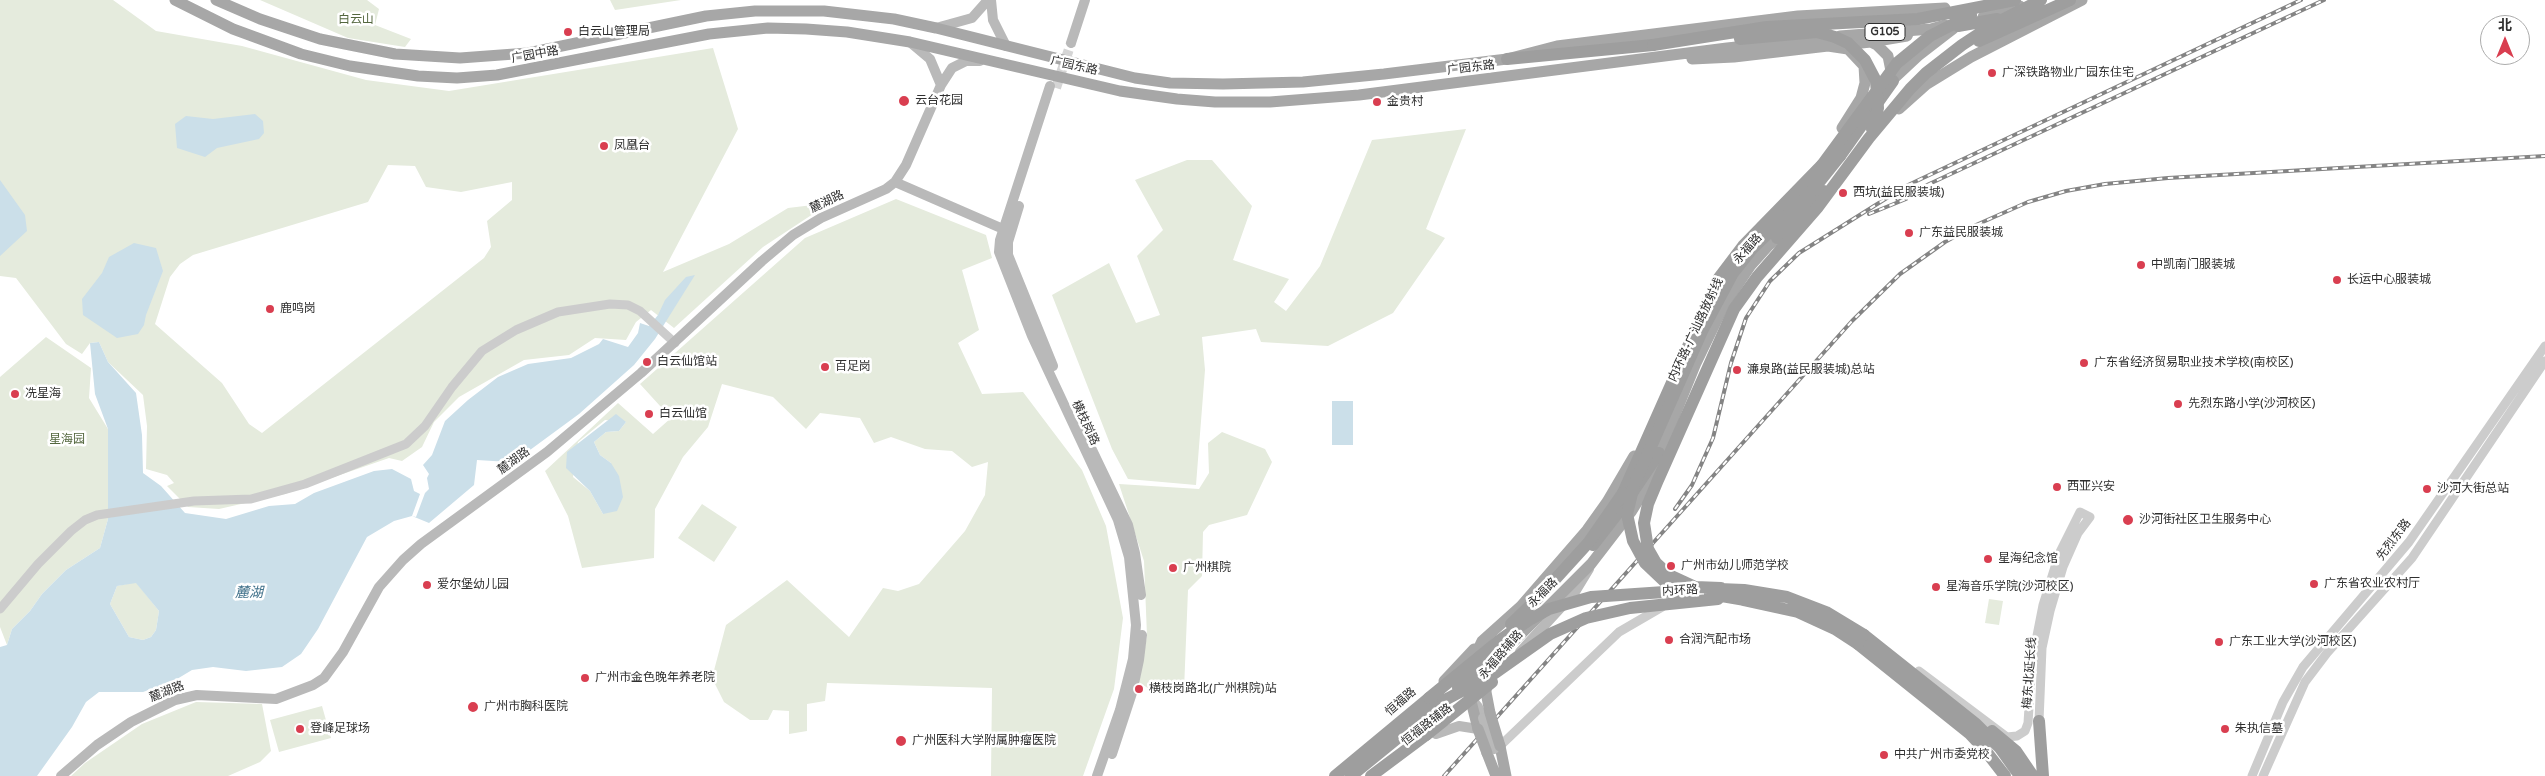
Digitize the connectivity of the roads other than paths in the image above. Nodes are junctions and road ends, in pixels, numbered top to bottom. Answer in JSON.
{"nodes":[{"id":1,"x":175,"y":0,"type":"edge"},
{"id":2,"x":216,"y":0,"type":"edge"},
{"id":3,"x":989,"y":0,"type":"edge"},
{"id":4,"x":1078,"y":0,"type":"edge"},
{"id":5,"x":1084,"y":0,"type":"edge"},
{"id":6,"x":1983,"y":0,"type":"edge"},
{"id":7,"x":1999,"y":0,"type":"edge"},
{"id":8,"x":2004,"y":0,"type":"edge"},
{"id":9,"x":2015,"y":0,"type":"edge"},
{"id":10,"x":2036,"y":0,"type":"edge"},
{"id":11,"x":2041,"y":0,"type":"edge"},
{"id":12,"x":2056,"y":0,"type":"edge"},
{"id":13,"x":2070,"y":0,"type":"edge"},
{"id":14,"x":2082,"y":0,"type":"edge"},
{"id":15,"x":1808,"y":15,"type":"junction"},
{"id":16,"x":1713,"y":26,"type":"junction"},
{"id":17,"x":936,"y":28,"type":"junction"},
{"id":18,"x":1931,"y":29,"type":"junction"},
{"id":19,"x":1841,"y":31,"type":"junction"},
{"id":20,"x":910,"y":42,"type":"junction"},
{"id":21,"x":1871,"y":42,"type":"junction"},
{"id":22,"x":1652,"y":45,"type":"junction"},
{"id":23,"x":1006,"y":46,"type":"junction"},
{"id":24,"x":1828,"y":46,"type":"junction"},
{"id":25,"x":1650,"y":58,"type":"junction"},
{"id":26,"x":1508,"y":59,"type":"junction"},
{"id":27,"x":987,"y":60,"type":"junction"},
{"id":28,"x":1893,"y":81,"type":"junction"},
{"id":29,"x":940,"y":85,"type":"junction"},
{"id":30,"x":1053,"y":87,"type":"tunnel mouth"},
{"id":31,"x":1855,"y":108,"type":"junction"},
{"id":32,"x":1872,"y":134,"type":"junction"},
{"id":33,"x":895,"y":182,"type":"junction"},
{"id":34,"x":1007,"y":231,"type":"junction"},
{"id":35,"x":1777,"y":238,"type":"junction"},
{"id":36,"x":675,"y":343,"type":"junction"},
{"id":37,"x":2545,"y":346,"type":"edge"},
{"id":38,"x":2545,"y":361,"type":"edge"},
{"id":39,"x":1659,"y":453,"type":"junction"},
{"id":40,"x":1591,"y":564,"type":"junction"},
{"id":41,"x":2384,"y":574,"type":"junction"},
{"id":42,"x":2393,"y":580,"type":"junction"},
{"id":43,"x":1721,"y":588,"type":"junction"},
{"id":44,"x":1751,"y":601,"type":"junction"},
{"id":45,"x":0,"y":609,"type":"edge"},
{"id":46,"x":1550,"y":634,"type":"junction"},
{"id":47,"x":1482,"y":641,"type":"junction"},
{"id":48,"x":1493,"y":662,"type":"junction"},
{"id":49,"x":1486,"y":692,"type":"junction"},
{"id":50,"x":1431,"y":696,"type":"junction"},
{"id":51,"x":1468,"y":696,"type":"junction"},
{"id":52,"x":1944,"y":697,"type":"junction"},
{"id":53,"x":1444,"y":701,"type":"junction"},
{"id":54,"x":1487,"y":716,"type":"junction"},
{"id":55,"x":2039,"y":721,"type":"joint"},
{"id":56,"x":1478,"y":729,"type":"junction"},
{"id":57,"x":1436,"y":734,"type":"junction"},
{"id":58,"x":1494,"y":749,"type":"junction"},
{"id":59,"x":61,"y":776,"type":"edge"},
{"id":60,"x":1097,"y":776,"type":"edge"},
{"id":61,"x":1104,"y":776,"type":"edge"},
{"id":62,"x":1334,"y":776,"type":"edge"},
{"id":63,"x":1351,"y":776,"type":"edge"},
{"id":64,"x":1360,"y":776,"type":"edge"},
{"id":65,"x":1371,"y":776,"type":"edge"},
{"id":66,"x":1381,"y":776,"type":"edge"},
{"id":67,"x":1496,"y":776,"type":"edge"},
{"id":68,"x":1505,"y":776,"type":"edge"},
{"id":69,"x":2005,"y":776,"type":"edge"},
{"id":70,"x":2020,"y":776,"type":"edge"},
{"id":71,"x":2033,"y":776,"type":"edge"},
{"id":72,"x":2043,"y":776,"type":"edge"},
{"id":73,"x":2252,"y":776,"type":"edge"},
{"id":74,"x":2263,"y":776,"type":"edge"}],
"edges":[{"from":1,"to":20,"type":"main road","name":"广园中路"},
{"from":2,"to":17,"type":"main road","name":"广园中路"},
{"from":3,"to":17,"type":"main road"},
{"from":3,"to":23,"type":"main road"},
{"from":4,"to":5,"type":"main road"},
{"from":6,"to":15,"type":"main road","name":"广园东路"},
{"from":7,"to":28,"type":"main road"},
{"from":8,"to":50,"type":"highway","name":"内环路-广汕路放射线","bridge":true},
{"from":9,"to":22,"type":"highway","bridge":true},
{"from":10,"to":18,"type":"main road","name":"广园东路","bridge":true},
{"from":11,"to":32,"type":"highway","name":"内环路-广汕路放射线","bridge":true},
{"from":12,"to":18,"type":"highway","bridge":true},
{"from":13,"to":32,"type":"highway","bridge":true},
{"from":14,"to":35,"type":"main road","name":"永福路"},
{"from":15,"to":16,"type":"main road","name":"广园东路"},
{"from":15,"to":19,"type":"main road"},
{"from":16,"to":19,"type":"main road"},
{"from":16,"to":26,"type":"main road","name":"广园东路"},
{"from":17,"to":23,"type":"main road","name":"广园东路"},
{"from":18,"to":19,"type":"main road","name":"广园东路","number":"G105","bridge":true},
{"from":19,"to":21,"type":"main road"},
{"from":19,"to":25,"type":"main road","name":"广园东路"},
{"from":20,"to":27,"type":"main road","name":"广园东路"},
{"from":20,"to":29,"type":"main road"},
{"from":21,"to":24,"type":"main road"},
{"from":21,"to":28,"type":"main road"},
{"from":22,"to":26,"type":"highway"},
{"from":22,"to":32,"type":"highway","bridge":true},
{"from":23,"to":26,"type":"main road","name":"广园东路"},
{"from":24,"to":25,"type":"main road"},
{"from":24,"to":31,"type":"main road"},
{"from":25,"to":27,"type":"main road","name":"广园东路"},
{"from":27,"to":29,"type":"main road","name":"麓湖路"},
{"from":28,"to":31,"type":"main road"},
{"from":28,"to":44,"type":"highway","bridge":true},
{"from":29,"to":33,"type":"main road","name":"麓湖路"},
{"from":30,"to":34,"type":"main road","name":"横枝岗路"},
{"from":31,"to":47,"type":"main road","name":"永福路"},
{"from":32,"to":35,"type":"highway"},
{"from":32,"to":43,"type":"highway","name":"内环路-广汕路放射线","bridge":true},
{"from":33,"to":34,"type":"main road"},
{"from":33,"to":36,"type":"main road","name":"麓湖路"},
{"from":34,"to":60,"type":"main road","name":"横枝岗路"},
{"from":34,"to":61,"type":"main road","name":"横枝岗路"},
{"from":35,"to":39,"type":"main road","name":"永福路"},
{"from":36,"to":45,"type":"street"},
{"from":36,"to":59,"type":"main road","name":"麓湖路"},
{"from":37,"to":41,"type":"street","name":"先烈东路"},
{"from":38,"to":42,"type":"street","name":"先烈东路"},
{"from":39,"to":40,"type":"main road","name":"永福路"},
{"from":39,"to":53,"type":"highway","bridge":true},
{"from":40,"to":48,"type":"main road","name":"永福路"},
{"from":40,"to":49,"type":"main road","name":"永福路辅路"},
{"from":41,"to":42,"type":"street"},
{"from":41,"to":73,"type":"street","name":"先烈东路"},
{"from":42,"to":74,"type":"street","name":"先烈东路"},
{"from":43,"to":50,"type":"highway","name":"内环路","bridge":true},
{"from":43,"to":52,"type":"highway","name":"内环路","bridge":true},
{"from":44,"to":46,"type":"highway","name":"内环路","bridge":true},
{"from":44,"to":69,"type":"highway","name":"内环路","bridge":true},
{"from":46,"to":53,"type":"highway","name":"内环路","bridge":true},
{"from":46,"to":65,"type":"highway","bridge":true},
{"from":47,"to":50,"type":"main road","name":"恒福路"},
{"from":47,"to":51,"type":"main road","name":"永福路"},
{"from":48,"to":49,"type":"main road"},
{"from":48,"to":51,"type":"main road"},
{"from":49,"to":51,"type":"main road","name":"恒福路辅路"},
{"from":49,"to":54,"type":"main road"},
{"from":50,"to":51,"type":"main road"},
{"from":50,"to":62,"type":"highway","name":"内环路"},
{"from":51,"to":54,"type":"main road"},
{"from":51,"to":56,"type":"main road","name":"永福路"},
{"from":51,"to":57,"type":"main road","name":"恒福路辅路"},
{"from":51,"to":64,"type":"main road"},
{"from":52,"to":70,"type":"highway","name":"内环路"},
{"from":52,"to":71,"type":"highway"},
{"from":53,"to":63,"type":"highway","name":"内环路"},
{"from":54,"to":58,"type":"main road","bridge":true},
{"from":55,"to":58,"type":"street","name":"梅东北延长线"},
{"from":55,"to":72,"type":"highway"},
{"from":56,"to":57,"type":"main road"},
{"from":56,"to":58,"type":"main road","name":"永福路","bridge":true},
{"from":57,"to":66,"type":"main road","name":"恒福路辅路"},
{"from":58,"to":67,"type":"main road","name":"永福路"},
{"from":58,"to":68,"type":"main road"}]}
